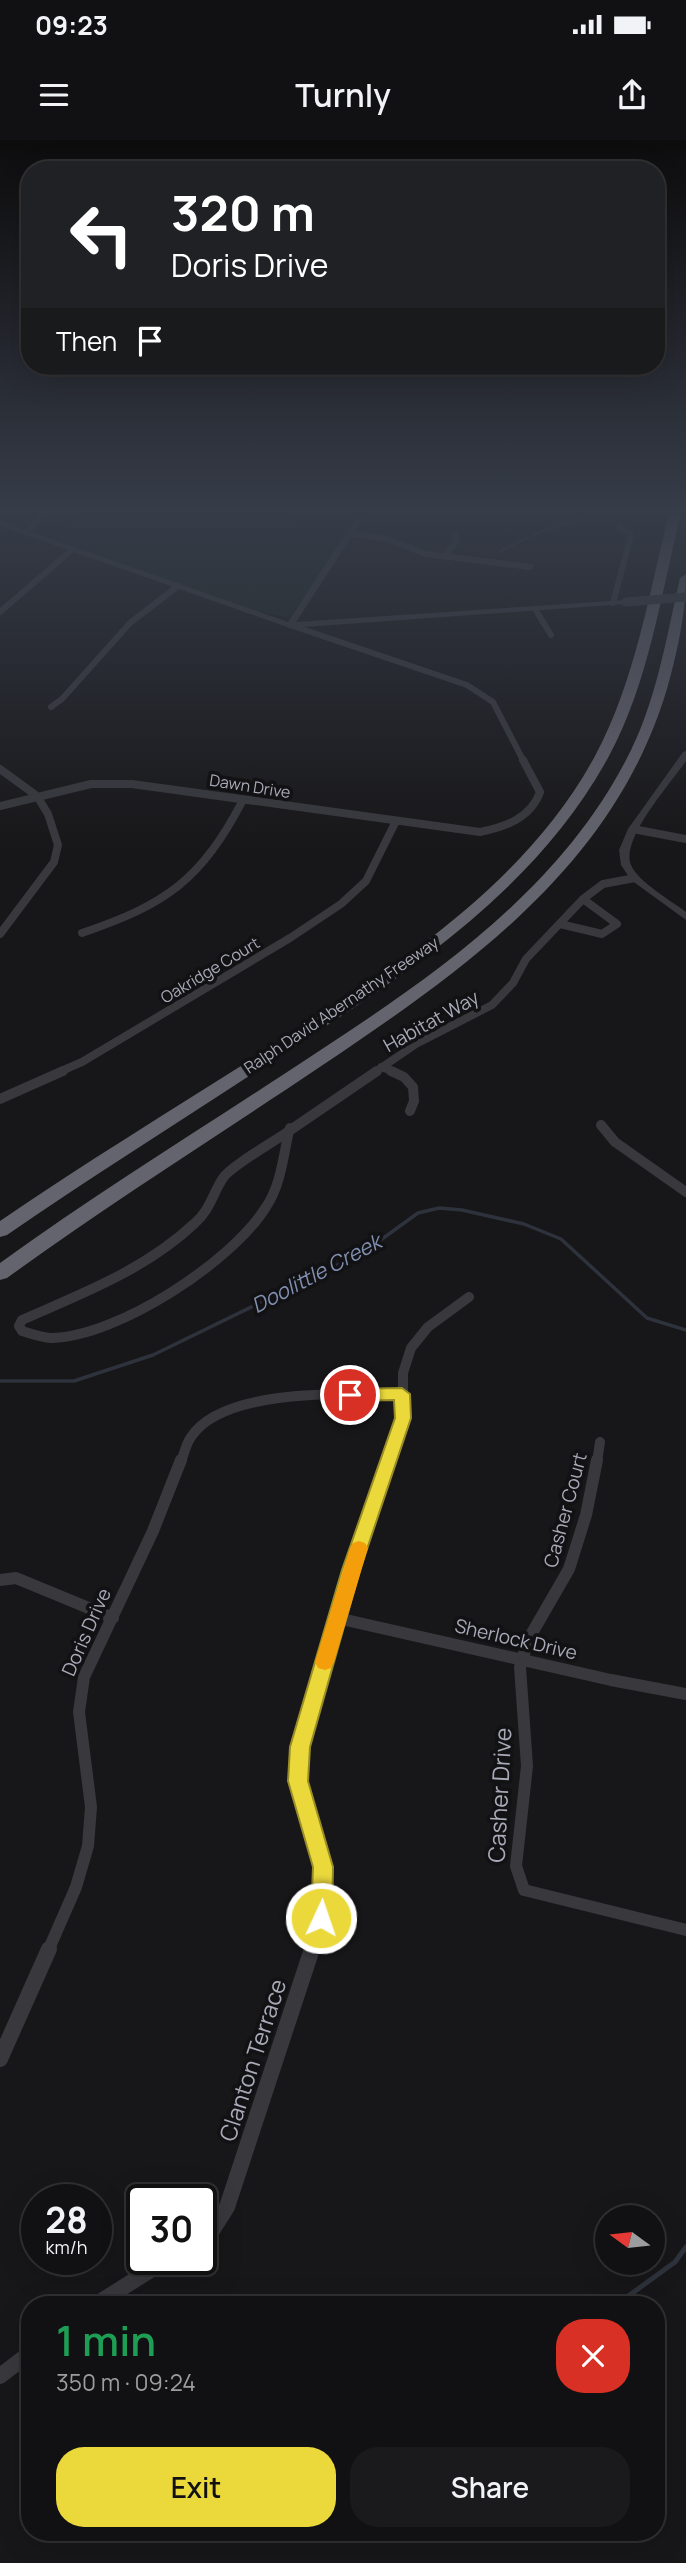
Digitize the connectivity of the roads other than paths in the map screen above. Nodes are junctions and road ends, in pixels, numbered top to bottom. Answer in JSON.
{"nodes":[{"id":1,"x":127,"y":626,"type":"edge"},
{"id":2,"x":293,"y":626,"type":"edge"},
{"id":3,"x":546,"y":626,"type":"edge"},
{"id":4,"x":646,"y":626,"type":"edge"},
{"id":5,"x":675,"y":626,"type":"edge"},
{"id":6,"x":551,"y":635,"type":"dead end"},
{"id":7,"x":51,"y":707,"type":"dead end"},
{"id":8,"x":686,"y":754,"type":"edge"},
{"id":9,"x":0,"y":769,"type":"edge"},
{"id":10,"x":37,"y":796,"type":"junction"},
{"id":11,"x":243,"y":800,"type":"junction"},
{"id":12,"x":0,"y":806,"type":"edge"},
{"id":13,"x":396,"y":821,"type":"junction"},
{"id":14,"x":633,"y":829,"type":"junction"},
{"id":15,"x":686,"y":838,"type":"edge"},
{"id":16,"x":635,"y":878,"type":"junction"},
{"id":17,"x":583,"y":899,"type":"junction"},
{"id":18,"x":686,"y":916,"type":"edge"},
{"id":19,"x":560,"y":924,"type":"junction"},
{"id":20,"x":82,"y":933,"type":"dead end"},
{"id":21,"x":0,"y":934,"type":"edge"},
{"id":22,"x":380,"y":1067,"type":"junction"},
{"id":23,"x":0,"y":1099,"type":"edge"},
{"id":24,"x":410,"y":1111,"type":"dead end"},
{"id":25,"x":600,"y":1125,"type":"dead end"},
{"id":26,"x":290,"y":1128,"type":"junction"},
{"id":27,"x":686,"y":1192,"type":"edge"},
{"id":28,"x":0,"y":1230,"type":"edge"},
{"id":29,"x":0,"y":1273,"type":"edge"},
{"id":30,"x":469,"y":1297,"type":"dead end"},
{"id":31,"x":402,"y":1394,"type":"junction"},
{"id":32,"x":600,"y":1442,"type":"dead end"},
{"id":33,"x":0,"y":1580,"type":"edge"},
{"id":34,"x":113,"y":1618,"type":"junction"},
{"id":35,"x":337,"y":1618,"type":"junction"},
{"id":36,"x":521,"y":1660,"type":"junction"},
{"id":37,"x":686,"y":1694,"type":"edge"},
{"id":38,"x":686,"y":1930,"type":"edge"},
{"id":39,"x":0,"y":2059,"type":"edge"},
{"id":40,"x":217,"y":2223,"type":"edge"},
{"id":41,"x":143,"y":2275,"type":"edge"},
{"id":42,"x":109,"y":2296,"type":"edge"},
{"id":43,"x":21,"y":2360,"type":"edge"},
{"id":44,"x":0,"y":2376,"type":"edge"}],
"edges":[{"from":1,"to":7,"type":"street"},
{"from":2,"to":13,"type":"street","name":"Dawn Drive"},
{"from":3,"to":6,"type":"street"},
{"from":4,"to":28,"type":"highway","name":"Ralph David Abernathy Freeway"},
{"from":5,"to":29,"type":"highway","name":"Ralph David Abernathy Freeway"},
{"from":8,"to":14,"type":"street"},
{"from":9,"to":10,"type":"street"},
{"from":10,"to":11,"type":"street","name":"Dawn Drive"},
{"from":10,"to":12,"type":"street","name":"Dawn Drive"},
{"from":10,"to":21,"type":"street"},
{"from":11,"to":13,"type":"street","name":"Dawn Drive"},
{"from":11,"to":20,"type":"street"},
{"from":13,"to":23,"type":"street","name":"Oakridge Court"},
{"from":14,"to":15,"type":"street"},
{"from":14,"to":16,"type":"street"},
{"from":16,"to":17,"type":"street","name":"Habitat Way"},
{"from":16,"to":18,"type":"street"},
{"from":17,"to":19,"type":"street","name":"Habitat Way"},
{"from":17,"to":19,"type":"street"},
{"from":19,"to":22,"type":"street","name":"Habitat Way"},
{"from":22,"to":24,"type":"street"},
{"from":22,"to":26,"type":"street","name":"Habitat Way"},
{"from":25,"to":27,"type":"street"},
{"from":26,"to":26,"type":"street","name":"Habitat Way"},
{"from":30,"to":31,"type":"street","name":"Clanton Terrace"},
{"from":31,"to":34,"type":"street","name":"Doris Drive"},
{"from":31,"to":35,"type":"street","name":"Clanton Terrace"},
{"from":32,"to":36,"type":"street","name":"Casher Court"},
{"from":33,"to":34,"type":"street"},
{"from":34,"to":39,"type":"street","name":"Doris Drive"},
{"from":35,"to":36,"type":"street","name":"Sherlock Drive"},
{"from":35,"to":40,"type":"street","name":"Clanton Terrace"},
{"from":36,"to":37,"type":"street","name":"Sherlock Drive"},
{"from":36,"to":38,"type":"street","name":"Casher Drive"},
{"from":41,"to":42,"type":"street"},
{"from":43,"to":44,"type":"street"}]}
